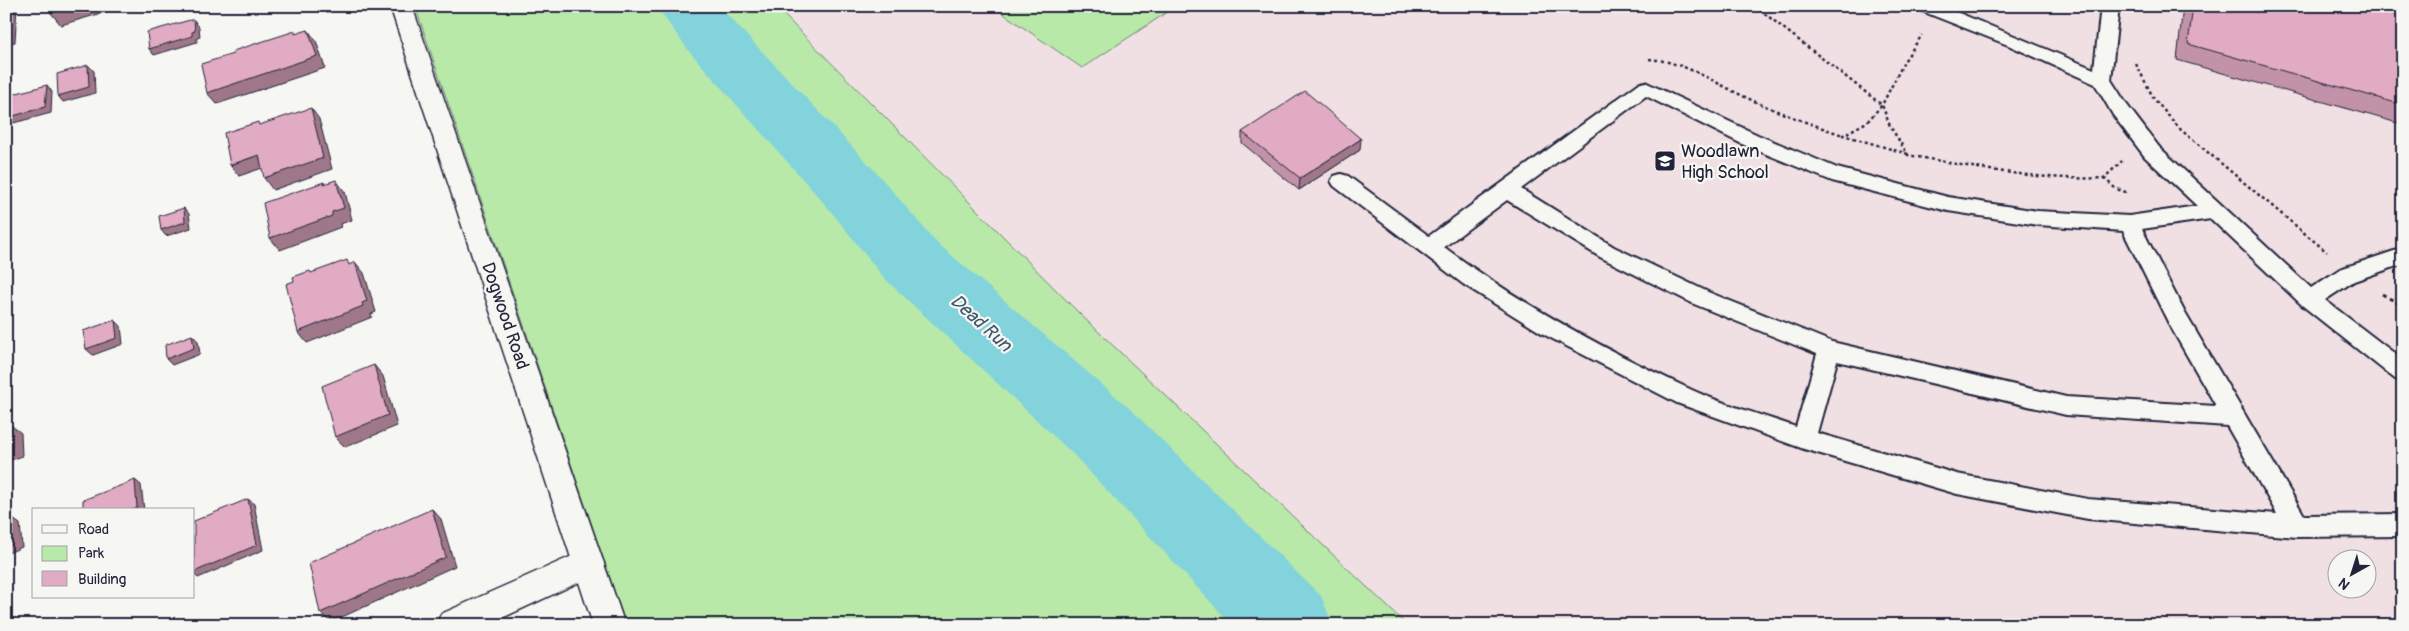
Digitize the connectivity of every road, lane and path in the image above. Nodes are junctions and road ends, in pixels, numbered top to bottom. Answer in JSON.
{"nodes":[{"id":1,"x":401,"y":6,"type":"edge"},
{"id":2,"x":1756,"y":6,"type":"edge"},
{"id":3,"x":1924,"y":6,"type":"edge"},
{"id":4,"x":2110,"y":6,"type":"edge"},
{"id":5,"x":1925,"y":30,"type":"dead end"},
{"id":6,"x":2134,"y":59,"type":"dead end"},
{"id":7,"x":1645,"y":60,"type":"dead end"},
{"id":8,"x":2102,"y":80,"type":"junction"},
{"id":9,"x":1882,"y":105,"type":"junction"},
{"id":10,"x":1843,"y":135,"type":"junction"},
{"id":11,"x":1908,"y":155,"type":"junction"},
{"id":12,"x":2127,"y":156,"type":"dead end"},
{"id":13,"x":2104,"y":178,"type":"junction"},
{"id":14,"x":1341,"y":181,"type":"dead end"},
{"id":15,"x":1507,"y":190,"type":"junction"},
{"id":16,"x":2131,"y":193,"type":"dead end"},
{"id":17,"x":2213,"y":211,"type":"junction"},
{"id":18,"x":2129,"y":224,"type":"junction"},
{"id":19,"x":1428,"y":248,"type":"junction"},
{"id":20,"x":2329,"y":253,"type":"dead end"},
{"id":21,"x":2403,"y":256,"type":"edge"},
{"id":22,"x":2310,"y":300,"type":"junction"},
{"id":23,"x":1829,"y":350,"type":"junction"},
{"id":24,"x":2403,"y":373,"type":"edge"},
{"id":25,"x":2234,"y":417,"type":"junction"},
{"id":26,"x":1804,"y":439,"type":"junction"},
{"id":27,"x":2403,"y":525,"type":"edge"},
{"id":28,"x":2297,"y":526,"type":"junction"},
{"id":29,"x":588,"y":563,"type":"junction"},
{"id":30,"x":452,"y":625,"type":"edge"},
{"id":31,"x":609,"y":625,"type":"edge"}],
"edges":[{"from":1,"to":29,"type":"street","name":"Dogwood Road"},
{"from":2,"to":9,"type":"path"},
{"from":3,"to":8,"type":"lane"},
{"from":4,"to":8,"type":"lane"},
{"from":5,"to":9,"type":"path"},
{"from":6,"to":20,"type":"path"},
{"from":7,"to":10,"type":"path"},
{"from":8,"to":17,"type":"lane"},
{"from":9,"to":10,"type":"path"},
{"from":9,"to":11,"type":"path"},
{"from":10,"to":11,"type":"path"},
{"from":11,"to":13,"type":"path"},
{"from":12,"to":13,"type":"path"},
{"from":13,"to":16,"type":"path"},
{"from":14,"to":19,"type":"lane"},
{"from":15,"to":18,"type":"lane"},
{"from":15,"to":19,"type":"lane"},
{"from":15,"to":23,"type":"lane"},
{"from":17,"to":18,"type":"lane"},
{"from":17,"to":22,"type":"lane"},
{"from":18,"to":25,"type":"lane"},
{"from":19,"to":26,"type":"lane"},
{"from":21,"to":22,"type":"lane"},
{"from":22,"to":24,"type":"lane"},
{"from":23,"to":25,"type":"lane"},
{"from":23,"to":26,"type":"lane"},
{"from":25,"to":28,"type":"lane"},
{"from":26,"to":28,"type":"lane"},
{"from":27,"to":28,"type":"lane"},
{"from":29,"to":30,"type":"street"},
{"from":29,"to":31,"type":"street","name":"Dogwood Road"}]}
